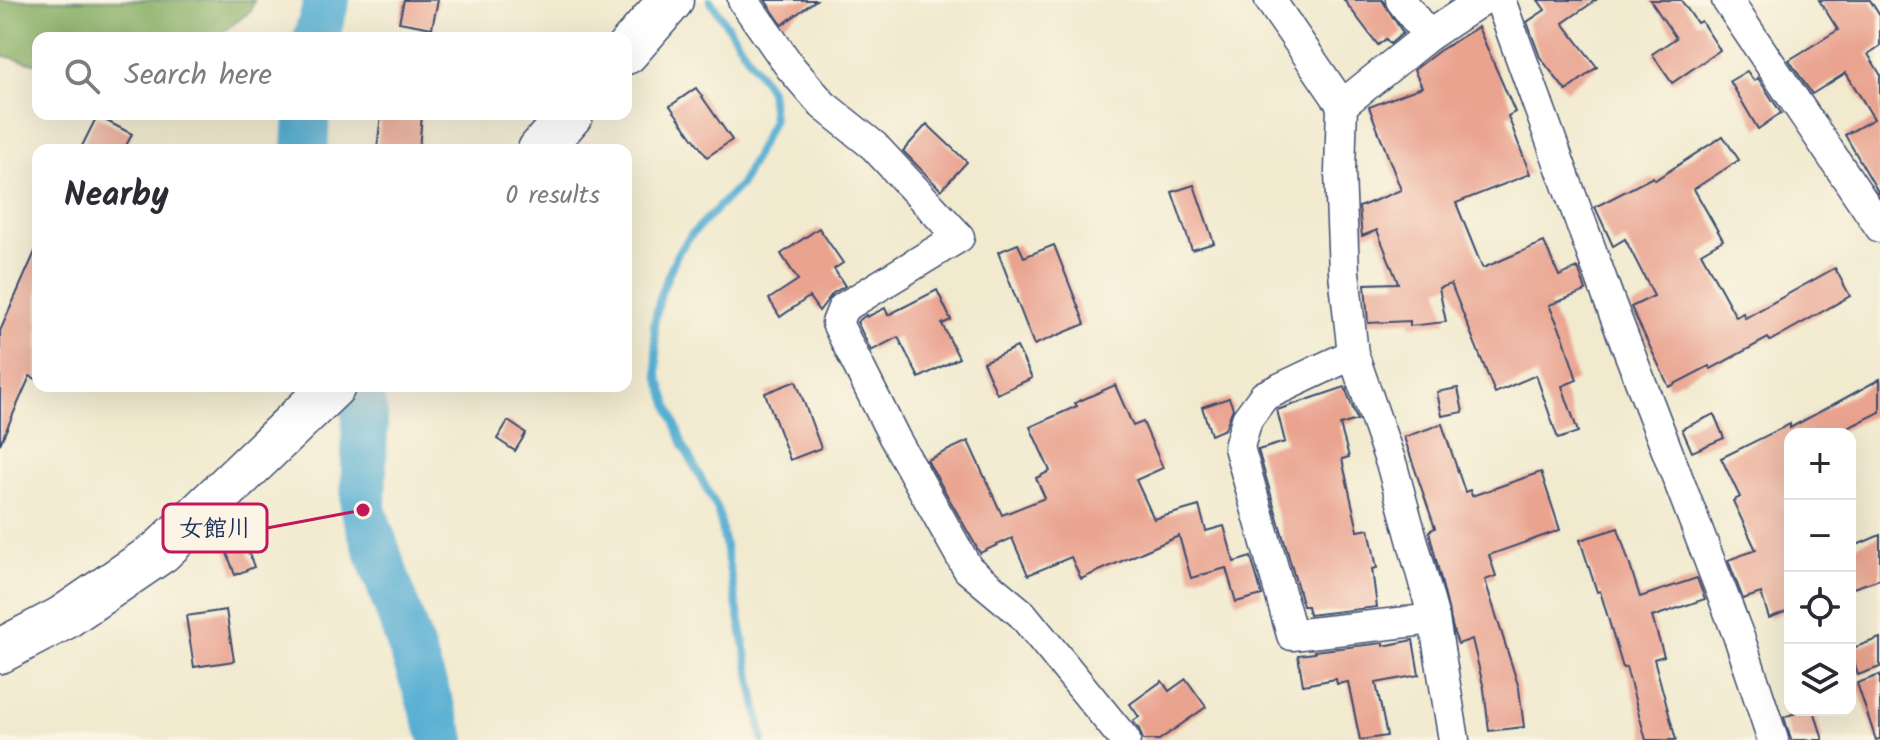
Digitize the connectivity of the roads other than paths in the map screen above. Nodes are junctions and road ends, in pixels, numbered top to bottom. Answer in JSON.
{"nodes":[{"id":1,"x":671,"y":0,"type":"edge"},
{"id":2,"x":743,"y":0,"type":"edge"},
{"id":3,"x":1270,"y":0,"type":"edge"},
{"id":4,"x":1401,"y":0,"type":"edge"},
{"id":5,"x":1482,"y":0,"type":"edge"},
{"id":6,"x":1500,"y":0,"type":"edge"},
{"id":7,"x":1727,"y":0,"type":"edge"},
{"id":8,"x":1428,"y":36,"type":"junction"},
{"id":9,"x":632,"y":45,"type":"edge"},
{"id":10,"x":1342,"y":105,"type":"junction"},
{"id":11,"x":566,"y":120,"type":"edge"},
{"id":12,"x":545,"y":144,"type":"edge"},
{"id":13,"x":1880,"y":227,"type":"edge"},
{"id":14,"x":1353,"y":354,"type":"junction"},
{"id":15,"x":327,"y":392,"type":"edge"},
{"id":16,"x":1434,"y":619,"type":"junction"},
{"id":17,"x":0,"y":651,"type":"edge"},
{"id":18,"x":1125,"y":740,"type":"edge"},
{"id":19,"x":1454,"y":740,"type":"edge"},
{"id":20,"x":1773,"y":740,"type":"edge"}],
"edges":[{"from":1,"to":9,"type":"highway"},
{"from":2,"to":18,"type":"street"},
{"from":3,"to":10,"type":"street"},
{"from":4,"to":8,"type":"street"},
{"from":5,"to":8,"type":"street"},
{"from":6,"to":20,"type":"street"},
{"from":7,"to":13,"type":"street"},
{"from":8,"to":10,"type":"street"},
{"from":10,"to":14,"type":"street"},
{"from":11,"to":12,"type":"highway"},
{"from":14,"to":16,"type":"street"},
{"from":14,"to":16,"type":"street"},
{"from":15,"to":17,"type":"highway"},
{"from":16,"to":19,"type":"street"}]}
